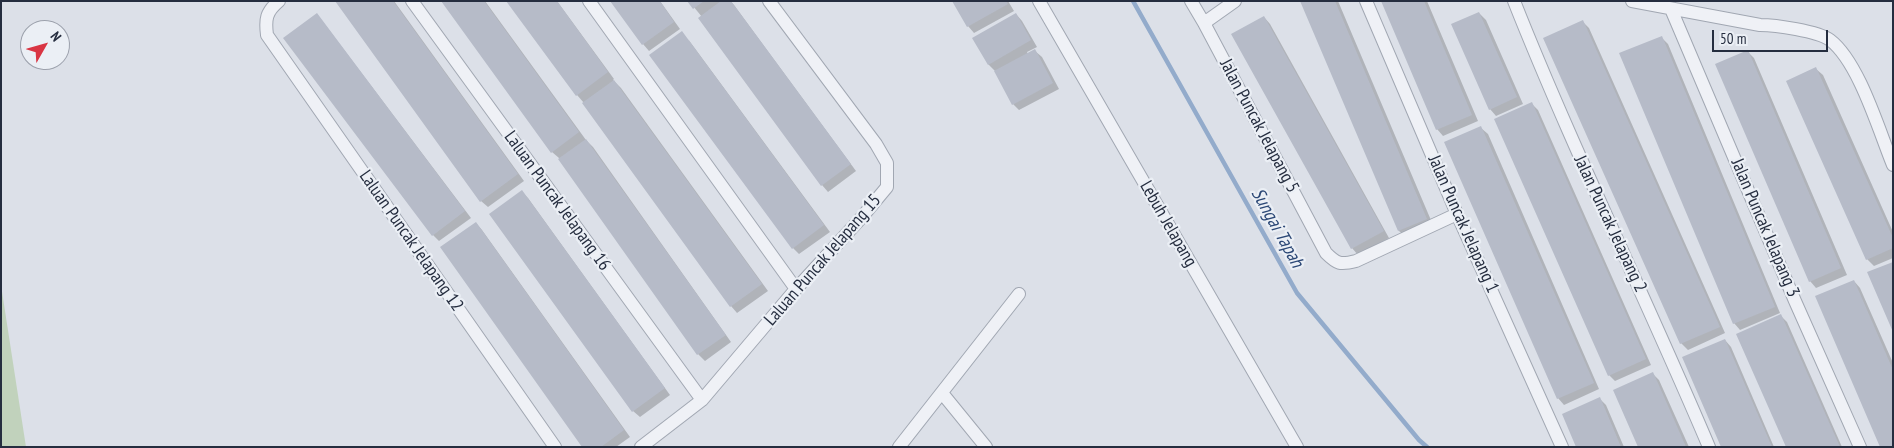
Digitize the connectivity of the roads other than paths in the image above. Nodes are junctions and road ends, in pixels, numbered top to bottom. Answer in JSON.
{"nodes":[{"id":1,"x":279,"y":1,"type":"edge"},
{"id":2,"x":412,"y":1,"type":"edge"},
{"id":3,"x":589,"y":1,"type":"edge"},
{"id":4,"x":769,"y":1,"type":"edge"},
{"id":5,"x":1039,"y":1,"type":"edge"},
{"id":6,"x":1191,"y":1,"type":"edge"},
{"id":7,"x":1235,"y":1,"type":"edge"},
{"id":8,"x":1366,"y":1,"type":"edge"},
{"id":9,"x":1514,"y":1,"type":"edge"},
{"id":10,"x":1632,"y":1,"type":"edge"},
{"id":11,"x":1671,"y":9,"type":"junction"},
{"id":12,"x":1204,"y":23,"type":"junction"},
{"id":13,"x":1893,"y":165,"type":"edge"},
{"id":14,"x":1457,"y":214,"type":"junction"},
{"id":15,"x":796,"y":289,"type":"junction"},
{"id":16,"x":1019,"y":294,"type":"dead end"},
{"id":17,"x":942,"y":393,"type":"junction"},
{"id":18,"x":702,"y":400,"type":"junction"},
{"id":19,"x":555,"y":447,"type":"edge"},
{"id":20,"x":642,"y":447,"type":"edge"},
{"id":21,"x":899,"y":447,"type":"edge"},
{"id":22,"x":986,"y":447,"type":"edge"},
{"id":23,"x":1297,"y":447,"type":"edge"},
{"id":24,"x":1562,"y":447,"type":"edge"},
{"id":25,"x":1709,"y":447,"type":"edge"},
{"id":26,"x":1860,"y":447,"type":"edge"}],
"edges":[{"from":1,"to":19,"type":"street","name":"Laluan Puncak Jelapang 12"},
{"from":2,"to":18,"type":"street","name":"Laluan Puncak Jelapang 16"},
{"from":3,"to":15,"type":"street"},
{"from":4,"to":15,"type":"street","name":"Laluan Puncak Jelapang 15"},
{"from":5,"to":23,"type":"street","name":"Lebuh Jelapang"},
{"from":6,"to":12,"type":"street","name":"Jalan Puncak Jelapang 5"},
{"from":7,"to":12,"type":"street"},
{"from":8,"to":14,"type":"street","name":"Jalan Puncak Jelapang 1"},
{"from":9,"to":25,"type":"street","name":"Jalan Puncak Jelapang 2"},
{"from":10,"to":11,"type":"street"},
{"from":11,"to":13,"type":"street"},
{"from":11,"to":26,"type":"street","name":"Jalan Puncak Jelapang 3"},
{"from":12,"to":14,"type":"street","name":"Jalan Puncak Jelapang 5"},
{"from":14,"to":24,"type":"street","name":"Jalan Puncak Jelapang 1"},
{"from":15,"to":18,"type":"street","name":"Laluan Puncak Jelapang 15"},
{"from":16,"to":17,"type":"street"},
{"from":17,"to":21,"type":"street"},
{"from":17,"to":22,"type":"street"},
{"from":18,"to":20,"type":"street","name":"Laluan Puncak Jelapang 15"}]}
